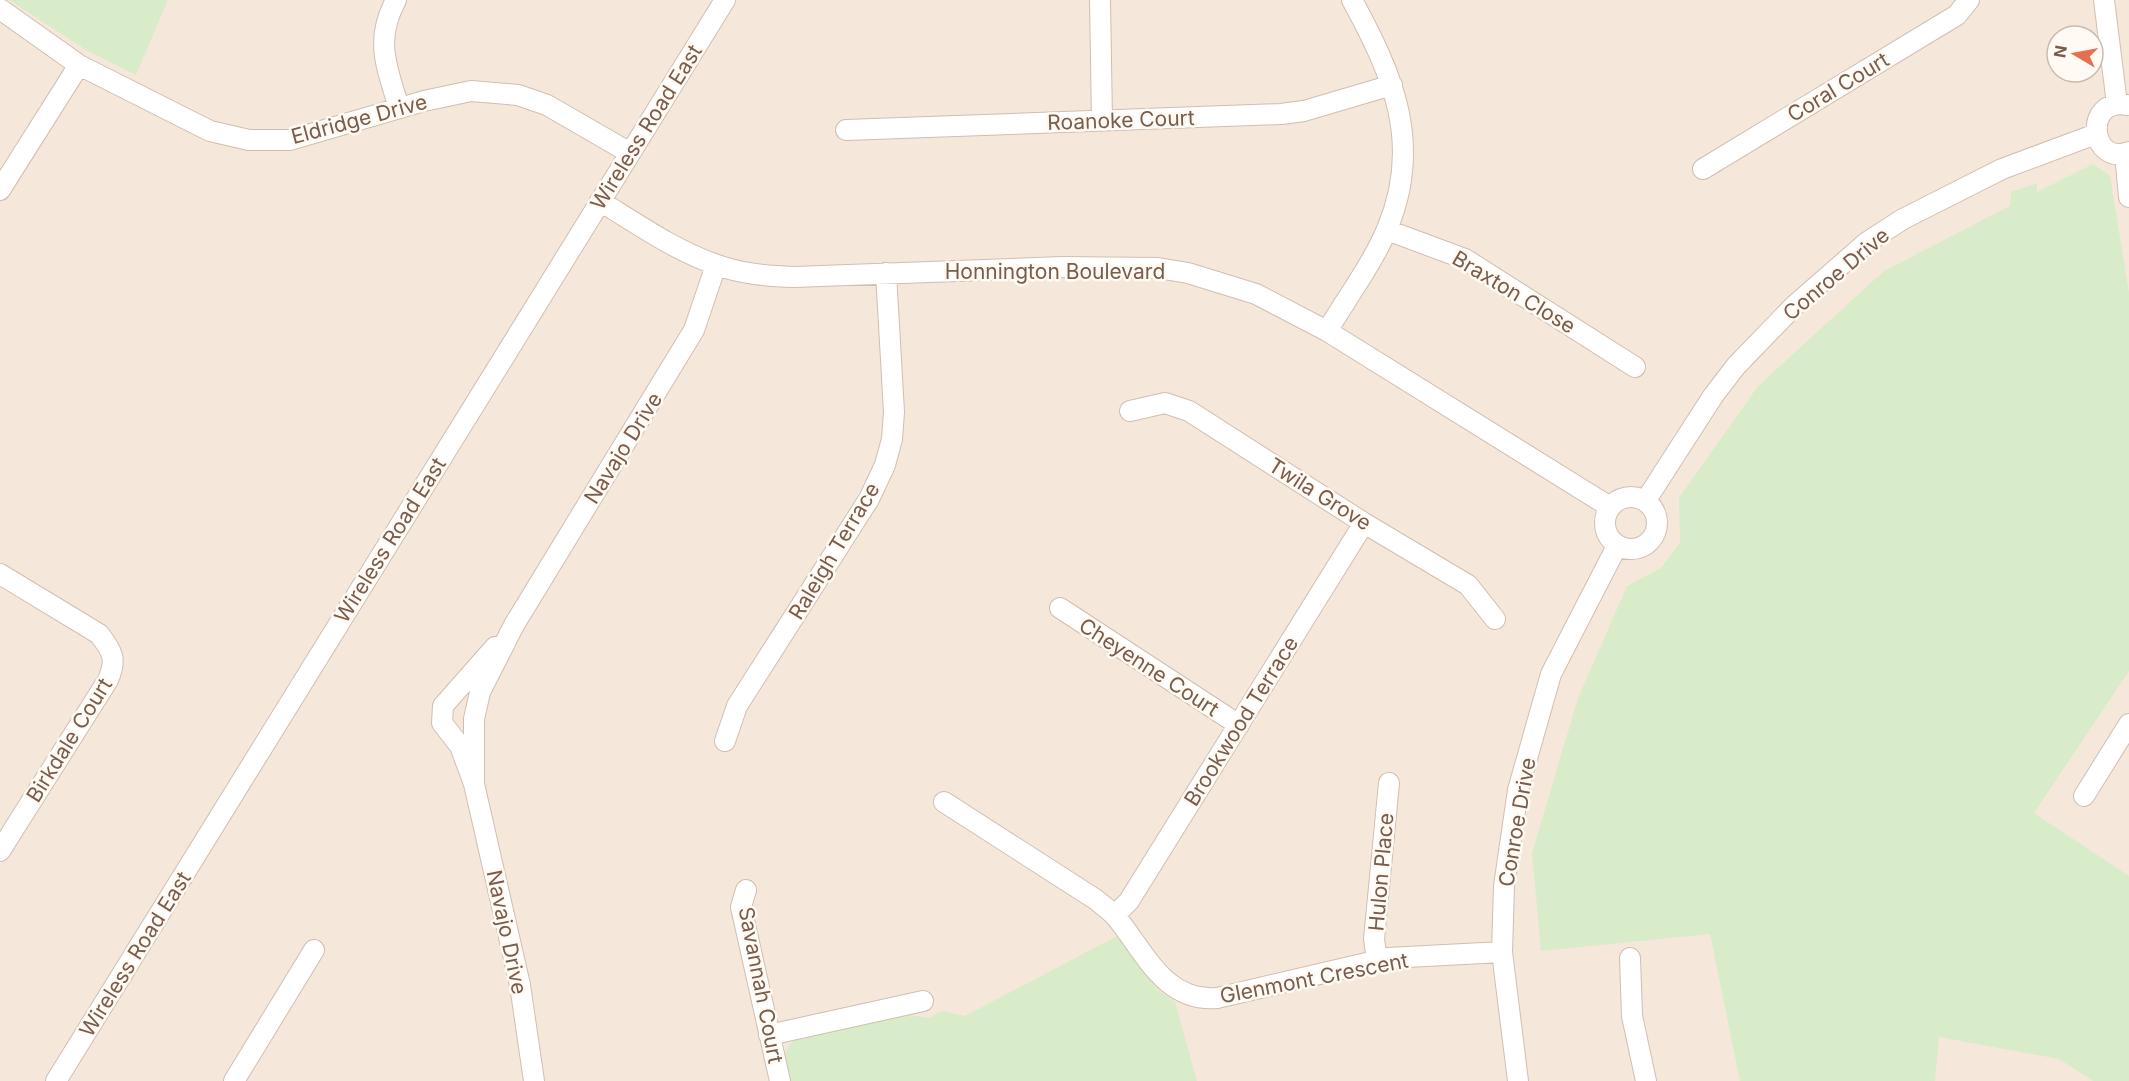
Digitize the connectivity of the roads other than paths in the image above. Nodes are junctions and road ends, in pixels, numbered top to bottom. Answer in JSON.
{"nodes":[{"id":1,"x":396,"y":0,"type":"edge"},
{"id":2,"x":725,"y":0,"type":"edge"},
{"id":3,"x":1100,"y":0,"type":"edge"},
{"id":4,"x":1352,"y":0,"type":"edge"},
{"id":5,"x":1969,"y":0,"type":"edge"},
{"id":6,"x":2104,"y":0,"type":"edge"},
{"id":7,"x":0,"y":9,"type":"edge"},
{"id":8,"x":79,"y":65,"type":"junction"},
{"id":9,"x":1392,"y":85,"type":"junction"},
{"id":10,"x":2123,"y":105,"type":"edge"},
{"id":11,"x":399,"y":108,"type":"junction"},
{"id":12,"x":1102,"y":121,"type":"junction"},
{"id":13,"x":846,"y":130,"type":"dead end"},
{"id":14,"x":2096,"y":134,"type":"junction"},
{"id":15,"x":630,"y":153,"type":"junction"},
{"id":16,"x":2127,"y":153,"type":"edge"},
{"id":17,"x":1703,"y":169,"type":"dead end"},
{"id":18,"x":0,"y":190,"type":"edge"},
{"id":19,"x":2129,"y":197,"type":"edge"},
{"id":20,"x":600,"y":201,"type":"junction"},
{"id":21,"x":1387,"y":230,"type":"junction"},
{"id":22,"x":716,"y":265,"type":"junction"},
{"id":23,"x":886,"y":273,"type":"junction"},
{"id":24,"x":1327,"y":331,"type":"junction"},
{"id":25,"x":1635,"y":367,"type":"dead end"},
{"id":26,"x":1130,"y":411,"type":"dead end"},
{"id":27,"x":1646,"y":500,"type":"junction"},
{"id":28,"x":1610,"y":507,"type":"junction"},
{"id":29,"x":1364,"y":523,"type":"junction"},
{"id":30,"x":1617,"y":546,"type":"junction"},
{"id":31,"x":0,"y":574,"type":"edge"},
{"id":32,"x":1060,"y":608,"type":"dead end"},
{"id":33,"x":1495,"y":619,"type":"dead end"},
{"id":34,"x":514,"y":625,"type":"junction"},
{"id":35,"x":2129,"y":724,"type":"edge"},
{"id":36,"x":1239,"y":725,"type":"junction"},
{"id":37,"x":725,"y":741,"type":"dead end"},
{"id":38,"x":1389,"y":783,"type":"dead end"},
{"id":39,"x":474,"y":784,"type":"junction"},
{"id":40,"x":2084,"y":796,"type":"dead end"},
{"id":41,"x":944,"y":802,"type":"dead end"},
{"id":42,"x":0,"y":851,"type":"edge"},
{"id":43,"x":746,"y":890,"type":"dead end"},
{"id":44,"x":1115,"y":915,"type":"junction"},
{"id":45,"x":314,"y":950,"type":"dead end"},
{"id":46,"x":1502,"y":952,"type":"junction"},
{"id":47,"x":1630,"y":958,"type":"dead end"},
{"id":48,"x":1377,"y":961,"type":"junction"},
{"id":49,"x":923,"y":1001,"type":"dead end"},
{"id":50,"x":770,"y":1035,"type":"junction"},
{"id":51,"x":56,"y":1081,"type":"edge"},
{"id":52,"x":234,"y":1081,"type":"edge"},
{"id":53,"x":534,"y":1081,"type":"edge"},
{"id":54,"x":780,"y":1081,"type":"edge"},
{"id":55,"x":1518,"y":1081,"type":"edge"},
{"id":56,"x":1646,"y":1081,"type":"edge"}],
"edges":[{"from":1,"to":11,"type":"street"},
{"from":2,"to":15,"type":"street","name":"Wireless Road East"},
{"from":3,"to":12,"type":"street"},
{"from":4,"to":9,"type":"street"},
{"from":5,"to":17,"type":"street","name":"Coral Court"},
{"from":6,"to":10,"type":"street"},
{"from":7,"to":8,"type":"street","name":"Eldridge Drive"},
{"from":8,"to":11,"type":"street","name":"Eldridge Drive"},
{"from":8,"to":18,"type":"street"},
{"from":9,"to":12,"type":"street","name":"Roanoke Court"},
{"from":9,"to":21,"type":"street"},
{"from":10,"to":14,"type":"street"},
{"from":11,"to":15,"type":"street","name":"Eldridge Drive"},
{"from":12,"to":13,"type":"street","name":"Roanoke Court"},
{"from":14,"to":16,"type":"street"},
{"from":14,"to":27,"type":"street","name":"Conroe Drive"},
{"from":15,"to":20,"type":"street","name":"Wireless Road East"},
{"from":16,"to":19,"type":"street"},
{"from":20,"to":22,"type":"street","name":"Honnington Boulevard"},
{"from":20,"to":51,"type":"street","name":"Wireless Road East"},
{"from":21,"to":24,"type":"street"},
{"from":21,"to":25,"type":"street","name":"Braxton Close"},
{"from":22,"to":23,"type":"street","name":"Honnington Boulevard"},
{"from":22,"to":34,"type":"street","name":"Navajo Drive"},
{"from":23,"to":24,"type":"street","name":"Honnington Boulevard"},
{"from":23,"to":37,"type":"street","name":"Raleigh Terrace"},
{"from":24,"to":28,"type":"street","name":"Honnington Boulevard"},
{"from":26,"to":29,"type":"street","name":"Twila Grove"},
{"from":27,"to":28,"type":"street"},
{"from":27,"to":30,"type":"street"},
{"from":28,"to":30,"type":"street"},
{"from":29,"to":33,"type":"street","name":"Twila Grove"},
{"from":29,"to":36,"type":"street","name":"Brookwood Terrace"},
{"from":30,"to":46,"type":"street","name":"Conroe Drive"},
{"from":31,"to":42,"type":"street","name":"Birkdale Court"},
{"from":32,"to":36,"type":"street","name":"Cheyenne Court"},
{"from":34,"to":39,"type":"street","name":"Navajo Drive"},
{"from":34,"to":39,"type":"street","name":"Navajo Drive"},
{"from":35,"to":40,"type":"street"},
{"from":36,"to":44,"type":"street","name":"Brookwood Terrace"},
{"from":38,"to":48,"type":"street","name":"Hulon Place"},
{"from":39,"to":53,"type":"street","name":"Navajo Drive"},
{"from":41,"to":44,"type":"street","name":"Glenmont Crescent"},
{"from":43,"to":50,"type":"street","name":"Savannah Court"},
{"from":44,"to":48,"type":"street","name":"Glenmont Crescent"},
{"from":45,"to":52,"type":"street"},
{"from":46,"to":48,"type":"street","name":"Glenmont Crescent"},
{"from":46,"to":55,"type":"street","name":"Conroe Drive"},
{"from":47,"to":56,"type":"street"},
{"from":49,"to":50,"type":"street"},
{"from":50,"to":54,"type":"street","name":"Savannah Court"}]}
